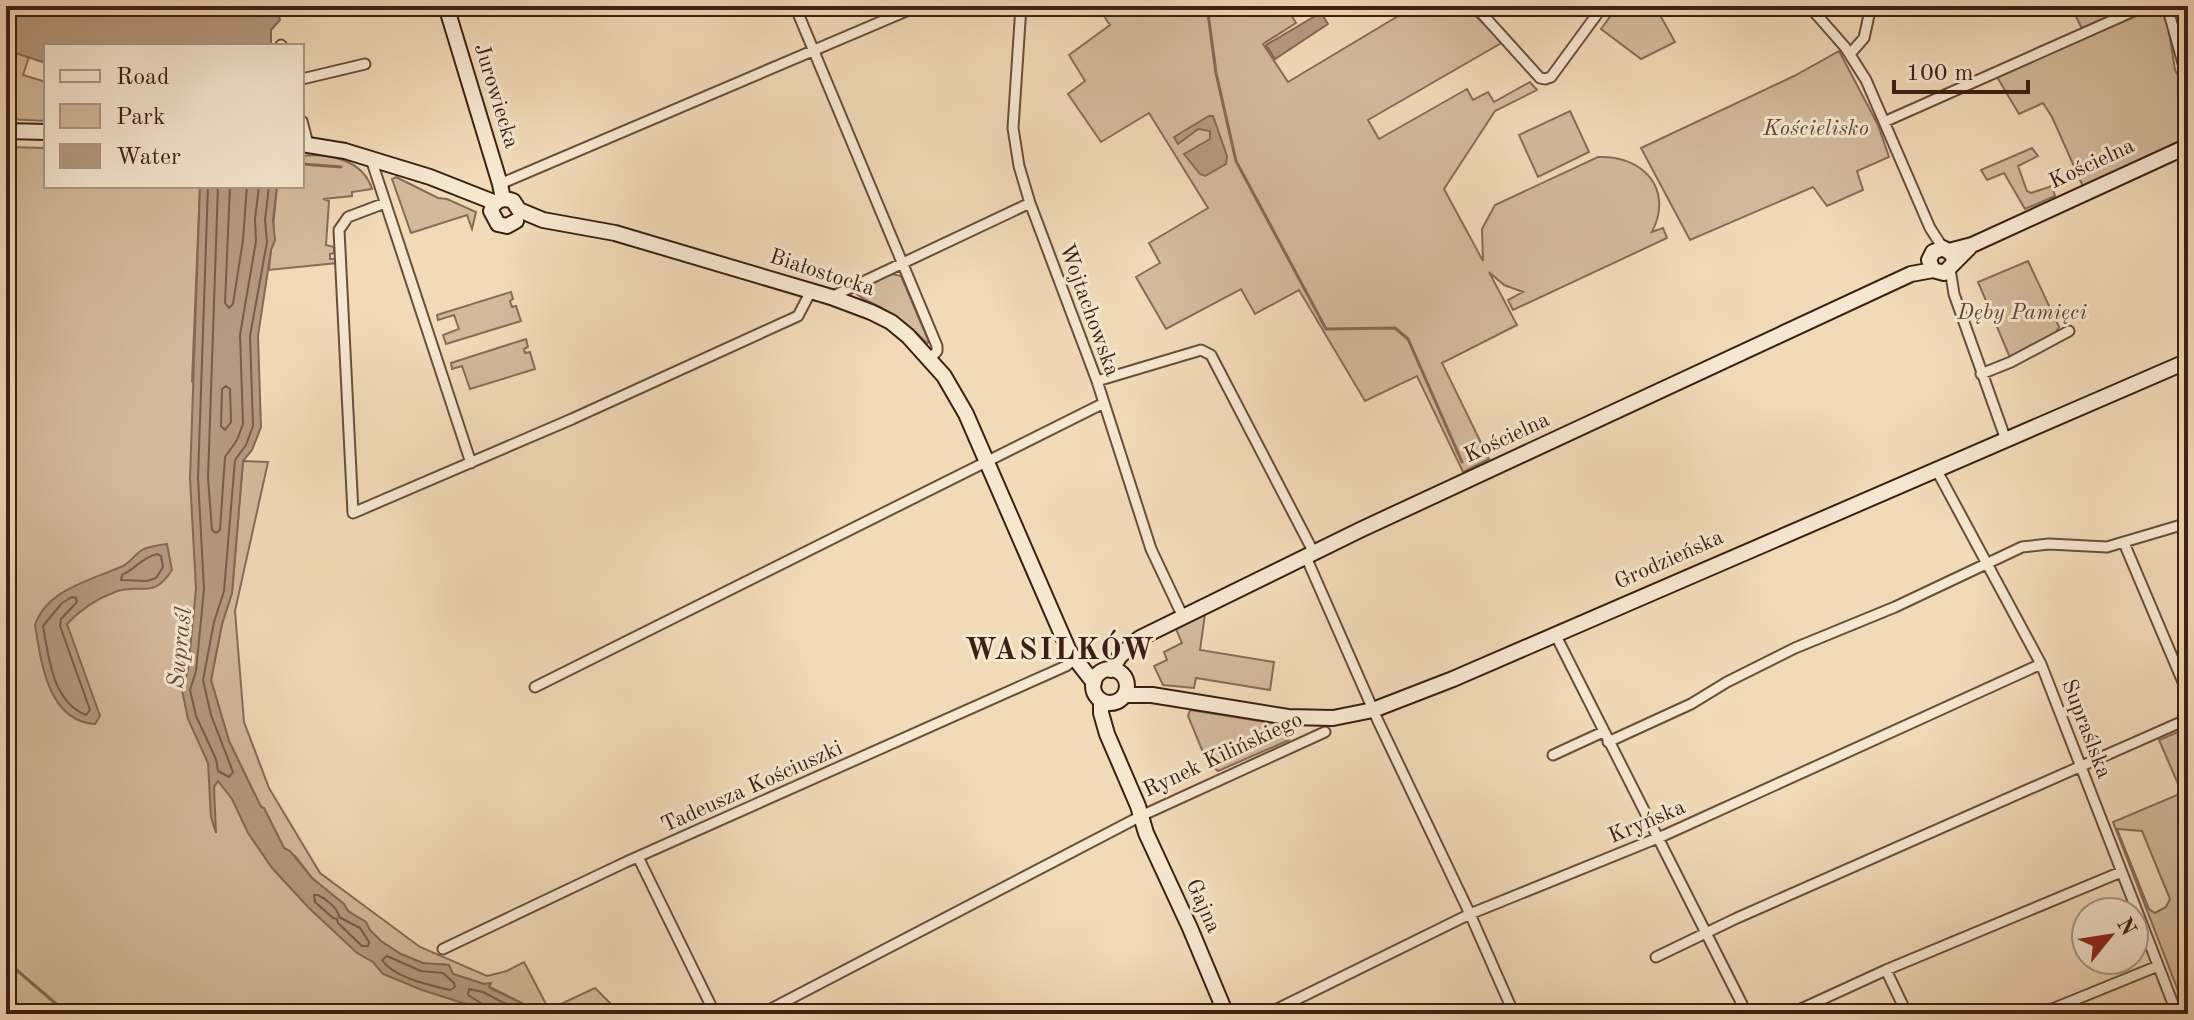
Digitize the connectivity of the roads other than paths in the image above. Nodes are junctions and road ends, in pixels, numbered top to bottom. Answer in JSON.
{"nodes":[{"id":1,"x":446,"y":6,"type":"edge"},
{"id":2,"x":795,"y":6,"type":"edge"},
{"id":3,"x":918,"y":6,"type":"edge"},
{"id":4,"x":1021,"y":6,"type":"edge"},
{"id":5,"x":1475,"y":6,"type":"edge"},
{"id":6,"x":1603,"y":6,"type":"edge"},
{"id":7,"x":1809,"y":6,"type":"edge"},
{"id":8,"x":1871,"y":6,"type":"edge"},
{"id":9,"x":2145,"y":6,"type":"edge"},
{"id":10,"x":2167,"y":6,"type":"edge"},
{"id":11,"x":814,"y":50,"type":"junction"},
{"id":12,"x":1850,"y":54,"type":"junction"},
{"id":13,"x":365,"y":64,"type":"dead end"},
{"id":14,"x":304,"y":79,"type":"edge"},
{"id":15,"x":2188,"y":81,"type":"edge"},
{"id":16,"x":1884,"y":122,"type":"junction"},
{"id":17,"x":6,"y":131,"type":"edge"},
{"id":18,"x":44,"y":132,"type":"edge"},
{"id":19,"x":305,"y":144,"type":"edge"},
{"id":20,"x":2188,"y":146,"type":"edge"},
{"id":21,"x":371,"y":159,"type":"junction"},
{"id":22,"x":498,"y":199,"type":"junction"},
{"id":23,"x":385,"y":203,"type":"junction"},
{"id":24,"x":1030,"y":203,"type":"junction"},
{"id":25,"x":517,"y":216,"type":"junction"},
{"id":26,"x":1941,"y":260,"type":"junction"},
{"id":27,"x":902,"y":263,"type":"junction"},
{"id":28,"x":811,"y":291,"type":"junction"},
{"id":29,"x":831,"y":297,"type":"junction"},
{"id":30,"x":2069,"y":331,"type":"dead end"},
{"id":31,"x":930,"y":359,"type":"junction"},
{"id":32,"x":2188,"y":361,"type":"edge"},
{"id":33,"x":1981,"y":374,"type":"junction"},
{"id":34,"x":1097,"y":381,"type":"junction"},
{"id":35,"x":1104,"y":403,"type":"junction"},
{"id":36,"x":2006,"y":440,"type":"junction"},
{"id":37,"x":986,"y":462,"type":"junction"},
{"id":38,"x":471,"y":463,"type":"junction"},
{"id":39,"x":1936,"y":469,"type":"junction"},
{"id":40,"x":2188,"y":523,"type":"edge"},
{"id":41,"x":2124,"y":543,"type":"junction"},
{"id":42,"x":1310,"y":555,"type":"junction"},
{"id":43,"x":1987,"y":562,"type":"junction"},
{"id":44,"x":1183,"y":617,"type":"junction"},
{"id":45,"x":1555,"y":634,"type":"junction"},
{"id":46,"x":1077,"y":661,"type":"junction"},
{"id":47,"x":2041,"y":664,"type":"junction"},
{"id":48,"x":1111,"y":685,"type":"junction"},
{"id":49,"x":535,"y":687,"type":"dead end"},
{"id":50,"x":2188,"y":694,"type":"edge"},
{"id":51,"x":1373,"y":710,"type":"junction"},
{"id":52,"x":2188,"y":719,"type":"edge"},
{"id":53,"x":1325,"y":732,"type":"dead end"},
{"id":54,"x":1606,"y":737,"type":"junction"},
{"id":55,"x":1553,"y":755,"type":"dead end"},
{"id":56,"x":2082,"y":765,"type":"junction"},
{"id":57,"x":1141,"y":816,"type":"junction"},
{"id":58,"x":1657,"y":838,"type":"junction"},
{"id":59,"x":638,"y":857,"type":"junction"},
{"id":60,"x":2121,"y":872,"type":"junction"},
{"id":61,"x":1470,"y":914,"type":"junction"},
{"id":62,"x":1707,"y":933,"type":"junction"},
{"id":63,"x":443,"y":949,"type":"dead end"},
{"id":64,"x":1656,"y":957,"type":"dead end"},
{"id":65,"x":2158,"y":966,"type":"junction"},
{"id":66,"x":1886,"y":970,"type":"junction"},
{"id":67,"x":1811,"y":1004,"type":"junction"},
{"id":68,"x":780,"y":1010,"type":"edge"},
{"id":69,"x":715,"y":1014,"type":"edge"},
{"id":70,"x":761,"y":1014,"type":"edge"},
{"id":71,"x":1226,"y":1014,"type":"edge"},
{"id":72,"x":1267,"y":1014,"type":"edge"},
{"id":73,"x":1514,"y":1014,"type":"edge"},
{"id":74,"x":1747,"y":1014,"type":"edge"},
{"id":75,"x":1790,"y":1014,"type":"edge"},
{"id":76,"x":1815,"y":1014,"type":"edge"},
{"id":77,"x":1907,"y":1014,"type":"edge"},
{"id":78,"x":2040,"y":1014,"type":"edge"},
{"id":79,"x":2177,"y":1014,"type":"edge"}],
"edges":[{"from":1,"to":22,"type":"main road","name":"Jurowiecka"},
{"from":2,"to":11,"type":"street"},
{"from":3,"to":11,"type":"street"},
{"from":4,"to":24,"type":"street","name":"Wojtachowska"},
{"from":5,"to":6,"type":"street"},
{"from":7,"to":12,"type":"street"},
{"from":8,"to":12,"type":"street"},
{"from":9,"to":16,"type":"street"},
{"from":10,"to":15,"type":"street"},
{"from":11,"to":22,"type":"street"},
{"from":11,"to":27,"type":"street"},
{"from":12,"to":16,"type":"street"},
{"from":13,"to":14,"type":"street"},
{"from":16,"to":26,"type":"street"},
{"from":17,"to":18,"type":"main road"},
{"from":19,"to":21,"type":"main road"},
{"from":20,"to":26,"type":"main road","name":"Kościelna"},
{"from":21,"to":22,"type":"main road"},
{"from":21,"to":23,"type":"street"},
{"from":22,"to":25,"type":"main road"},
{"from":22,"to":25,"type":"main road"},
{"from":23,"to":38,"type":"street"},
{"from":23,"to":38,"type":"street"},
{"from":24,"to":27,"type":"street"},
{"from":24,"to":34,"type":"street","name":"Wojtachowska"},
{"from":25,"to":28,"type":"main road","name":"Białostocka"},
{"from":26,"to":33,"type":"street"},
{"from":26,"to":42,"type":"main road","name":"Kościelna"},
{"from":27,"to":29,"type":"street"},
{"from":27,"to":31,"type":"street"},
{"from":28,"to":29,"type":"main road","name":"Białostocka"},
{"from":28,"to":38,"type":"street"},
{"from":29,"to":31,"type":"main road","name":"Białostocka"},
{"from":30,"to":33,"type":"street"},
{"from":31,"to":37,"type":"main road","name":"Białostocka"},
{"from":32,"to":36,"type":"main road","name":"Grodzieńska"},
{"from":33,"to":36,"type":"street"},
{"from":34,"to":35,"type":"street","name":"Wojtachowska"},
{"from":34,"to":42,"type":"street"},
{"from":35,"to":37,"type":"street"},
{"from":35,"to":44,"type":"street","name":"Wojtachowska"},
{"from":36,"to":39,"type":"main road","name":"Grodzieńska"},
{"from":37,"to":46,"type":"main road","name":"Białostocka"},
{"from":37,"to":49,"type":"street"},
{"from":39,"to":43,"type":"street","name":"Supraślska"},
{"from":39,"to":45,"type":"main road","name":"Grodzieńska"},
{"from":40,"to":41,"type":"street"},
{"from":41,"to":43,"type":"street"},
{"from":41,"to":50,"type":"street"},
{"from":42,"to":44,"type":"main road","name":"Kościelna"},
{"from":42,"to":51,"type":"street"},
{"from":43,"to":47,"type":"street","name":"Supraślska"},
{"from":43,"to":54,"type":"street"},
{"from":44,"to":48,"type":"main road","name":"Kościelna"},
{"from":45,"to":51,"type":"main road","name":"Grodzieńska"},
{"from":45,"to":54,"type":"street"},
{"from":46,"to":48,"type":"main road"},
{"from":46,"to":59,"type":"street","name":"Tadeusza Kościuszki"},
{"from":47,"to":56,"type":"street","name":"Supraślska"},
{"from":47,"to":58,"type":"street","name":"Kryńska"},
{"from":48,"to":51,"type":"main road","name":"Grodzieńska"},
{"from":48,"to":57,"type":"main road","name":"Rynek Kilińskiego"},
{"from":51,"to":61,"type":"street"},
{"from":52,"to":56,"type":"street"},
{"from":53,"to":57,"type":"street","name":"Rynek Kilińskiego"},
{"from":54,"to":55,"type":"street"},
{"from":54,"to":58,"type":"street"},
{"from":56,"to":60,"type":"street","name":"Supraślska"},
{"from":56,"to":62,"type":"street"},
{"from":57,"to":68,"type":"street"},
{"from":57,"to":71,"type":"main road","name":"Gajna"},
{"from":58,"to":61,"type":"street","name":"Kryńska"},
{"from":58,"to":62,"type":"street"},
{"from":59,"to":63,"type":"street","name":"Tadeusza Kościuszki"},
{"from":59,"to":69,"type":"street"},
{"from":60,"to":65,"type":"street","name":"Supraślska"},
{"from":60,"to":66,"type":"street"},
{"from":61,"to":72,"type":"street","name":"Kryńska"},
{"from":61,"to":73,"type":"street"},
{"from":62,"to":64,"type":"street"},
{"from":62,"to":74,"type":"street"},
{"from":65,"to":78,"type":"street"},
{"from":65,"to":79,"type":"street","name":"Supraślska"},
{"from":66,"to":67,"type":"street"},
{"from":66,"to":77,"type":"street"},
{"from":67,"to":75,"type":"street"},
{"from":67,"to":76,"type":"street"},
{"from":68,"to":70,"type":"street"}]}
